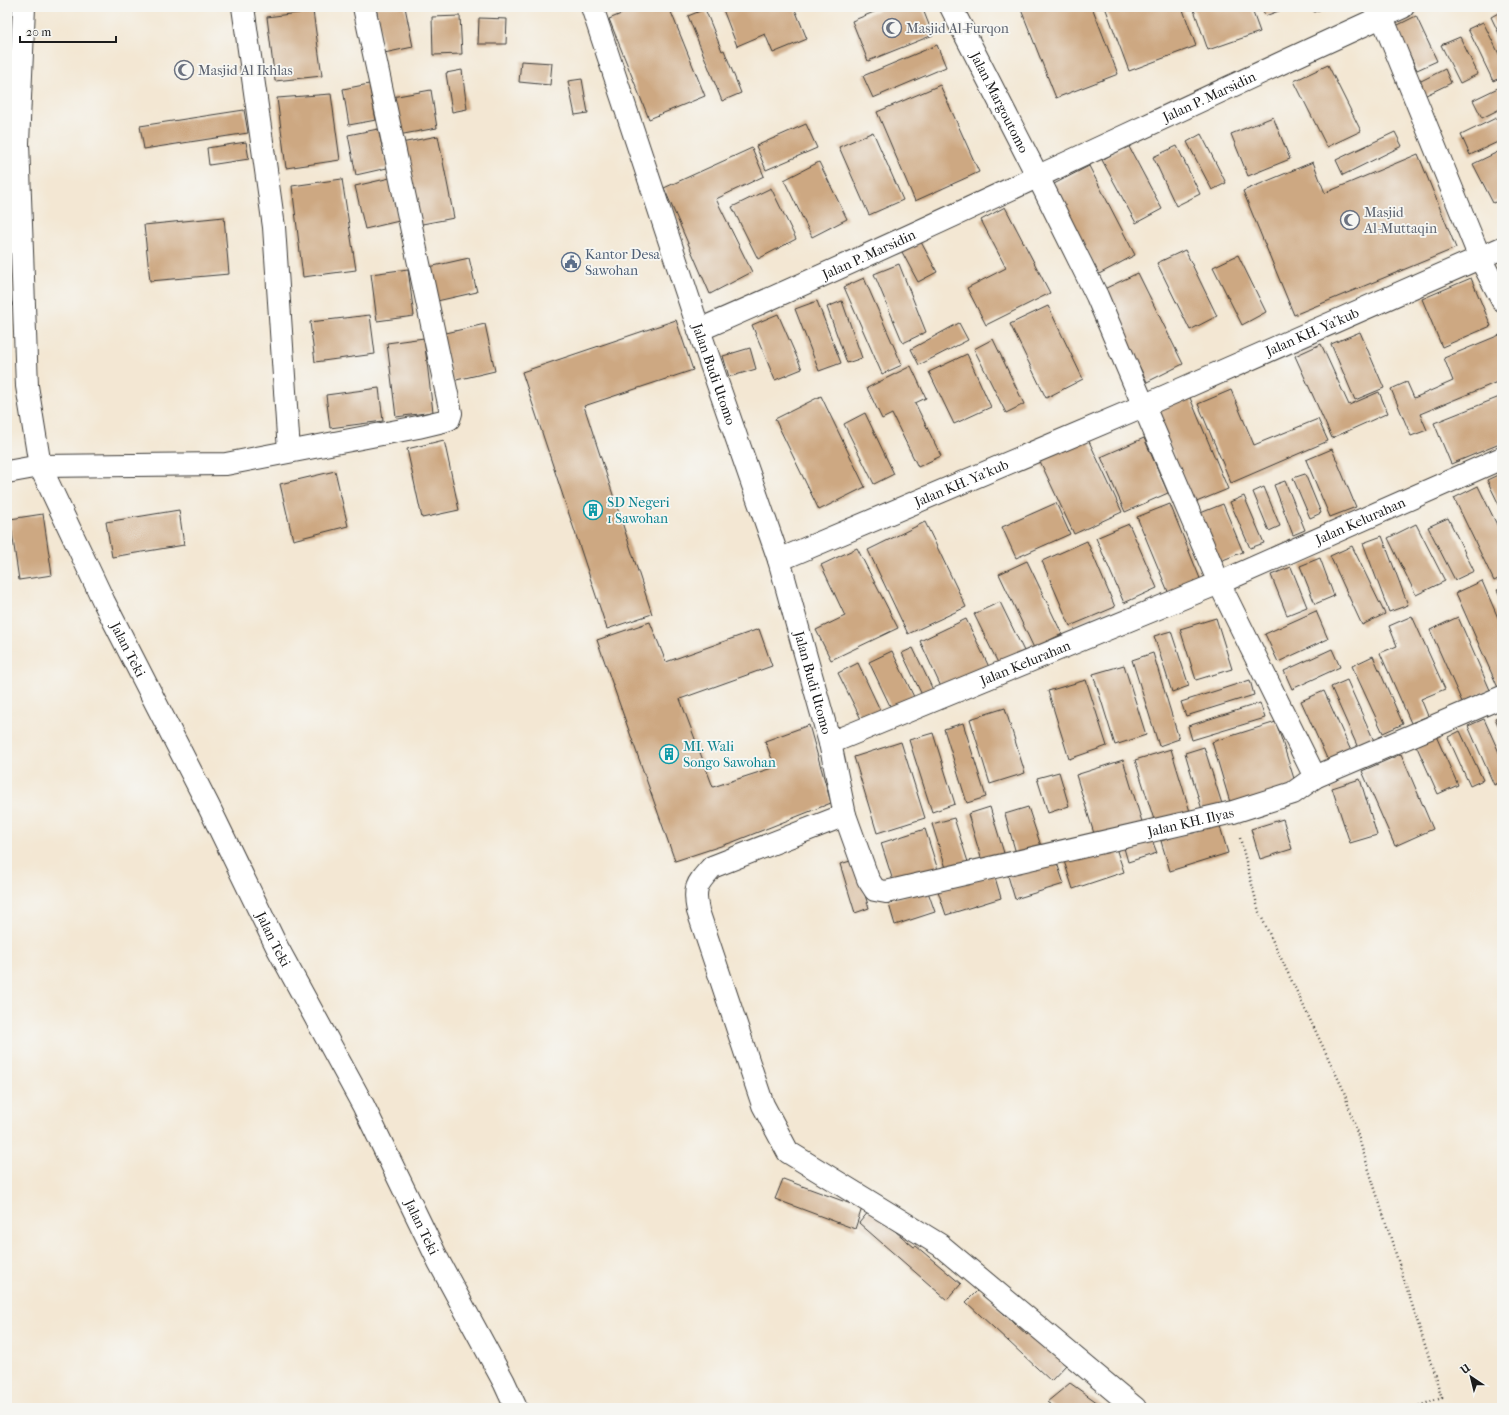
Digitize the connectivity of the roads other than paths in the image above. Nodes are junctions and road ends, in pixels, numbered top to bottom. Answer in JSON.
{"nodes":[{"id":1,"x":24,"y":7,"type":"edge"},
{"id":2,"x":243,"y":7,"type":"edge"},
{"id":3,"x":364,"y":7,"type":"edge"},
{"id":4,"x":592,"y":7,"type":"edge"},
{"id":5,"x":951,"y":7,"type":"edge"},
{"id":6,"x":1403,"y":7,"type":"edge"},
{"id":7,"x":1380,"y":12,"type":"edge"},
{"id":8,"x":1038,"y":177,"type":"junction"},
{"id":9,"x":1502,"y":248,"type":"edge"},
{"id":10,"x":1480,"y":258,"type":"junction"},
{"id":11,"x":1502,"y":300,"type":"edge"},
{"id":12,"x":699,"y":330,"type":"junction"},
{"id":13,"x":1143,"y":406,"type":"junction"},
{"id":14,"x":288,"y":451,"type":"junction"},
{"id":15,"x":1502,"y":458,"type":"edge"},
{"id":16,"x":40,"y":466,"type":"junction"},
{"id":17,"x":7,"y":472,"type":"edge"},
{"id":18,"x":779,"y":560,"type":"junction"},
{"id":19,"x":1219,"y":583,"type":"junction"},
{"id":20,"x":1502,"y":697,"type":"edge"},
{"id":21,"x":830,"y":743,"type":"junction"},
{"id":22,"x":1315,"y":777,"type":"junction"},
{"id":23,"x":845,"y":814,"type":"junction"},
{"id":24,"x":868,"y":879,"type":"joint"},
{"id":25,"x":516,"y":1408,"type":"edge"},
{"id":26,"x":1135,"y":1408,"type":"edge"}],
"edges":[{"from":1,"to":16,"type":"street","name":"Jalan Teki"},
{"from":2,"to":14,"type":"street"},
{"from":3,"to":14,"type":"street"},
{"from":4,"to":12,"type":"street","name":"Jalan Budi Utomo"},
{"from":5,"to":8,"type":"street","name":"Jalan Margoutomo"},
{"from":6,"to":7,"type":"street","name":"Jalan P. Marsidin"},
{"from":7,"to":8,"type":"street","name":"Jalan P. Marsidin"},
{"from":7,"to":10,"type":"street"},
{"from":8,"to":12,"type":"street","name":"Jalan P. Marsidin"},
{"from":8,"to":13,"type":"street"},
{"from":9,"to":10,"type":"street","name":"Jalan KH. Ya'kub"},
{"from":10,"to":11,"type":"street"},
{"from":10,"to":13,"type":"street","name":"Jalan KH. Ya'kub"},
{"from":12,"to":18,"type":"street","name":"Jalan Budi Utomo"},
{"from":13,"to":18,"type":"street","name":"Jalan KH. Ya'kub"},
{"from":13,"to":19,"type":"street"},
{"from":14,"to":16,"type":"street"},
{"from":15,"to":19,"type":"street","name":"Jalan Kelurahan"},
{"from":16,"to":17,"type":"street"},
{"from":16,"to":25,"type":"street","name":"Jalan Teki"},
{"from":18,"to":21,"type":"street","name":"Jalan Budi Utomo"},
{"from":19,"to":21,"type":"street","name":"Jalan Kelurahan"},
{"from":19,"to":22,"type":"street"},
{"from":20,"to":22,"type":"street","name":"Jalan KH. Ilyas"},
{"from":21,"to":23,"type":"street","name":"Jalan Budi Utomo"},
{"from":22,"to":24,"type":"street","name":"Jalan KH. Ilyas"},
{"from":23,"to":24,"type":"street","name":"Jalan Budi Utomo"},
{"from":23,"to":26,"type":"street"}]}
